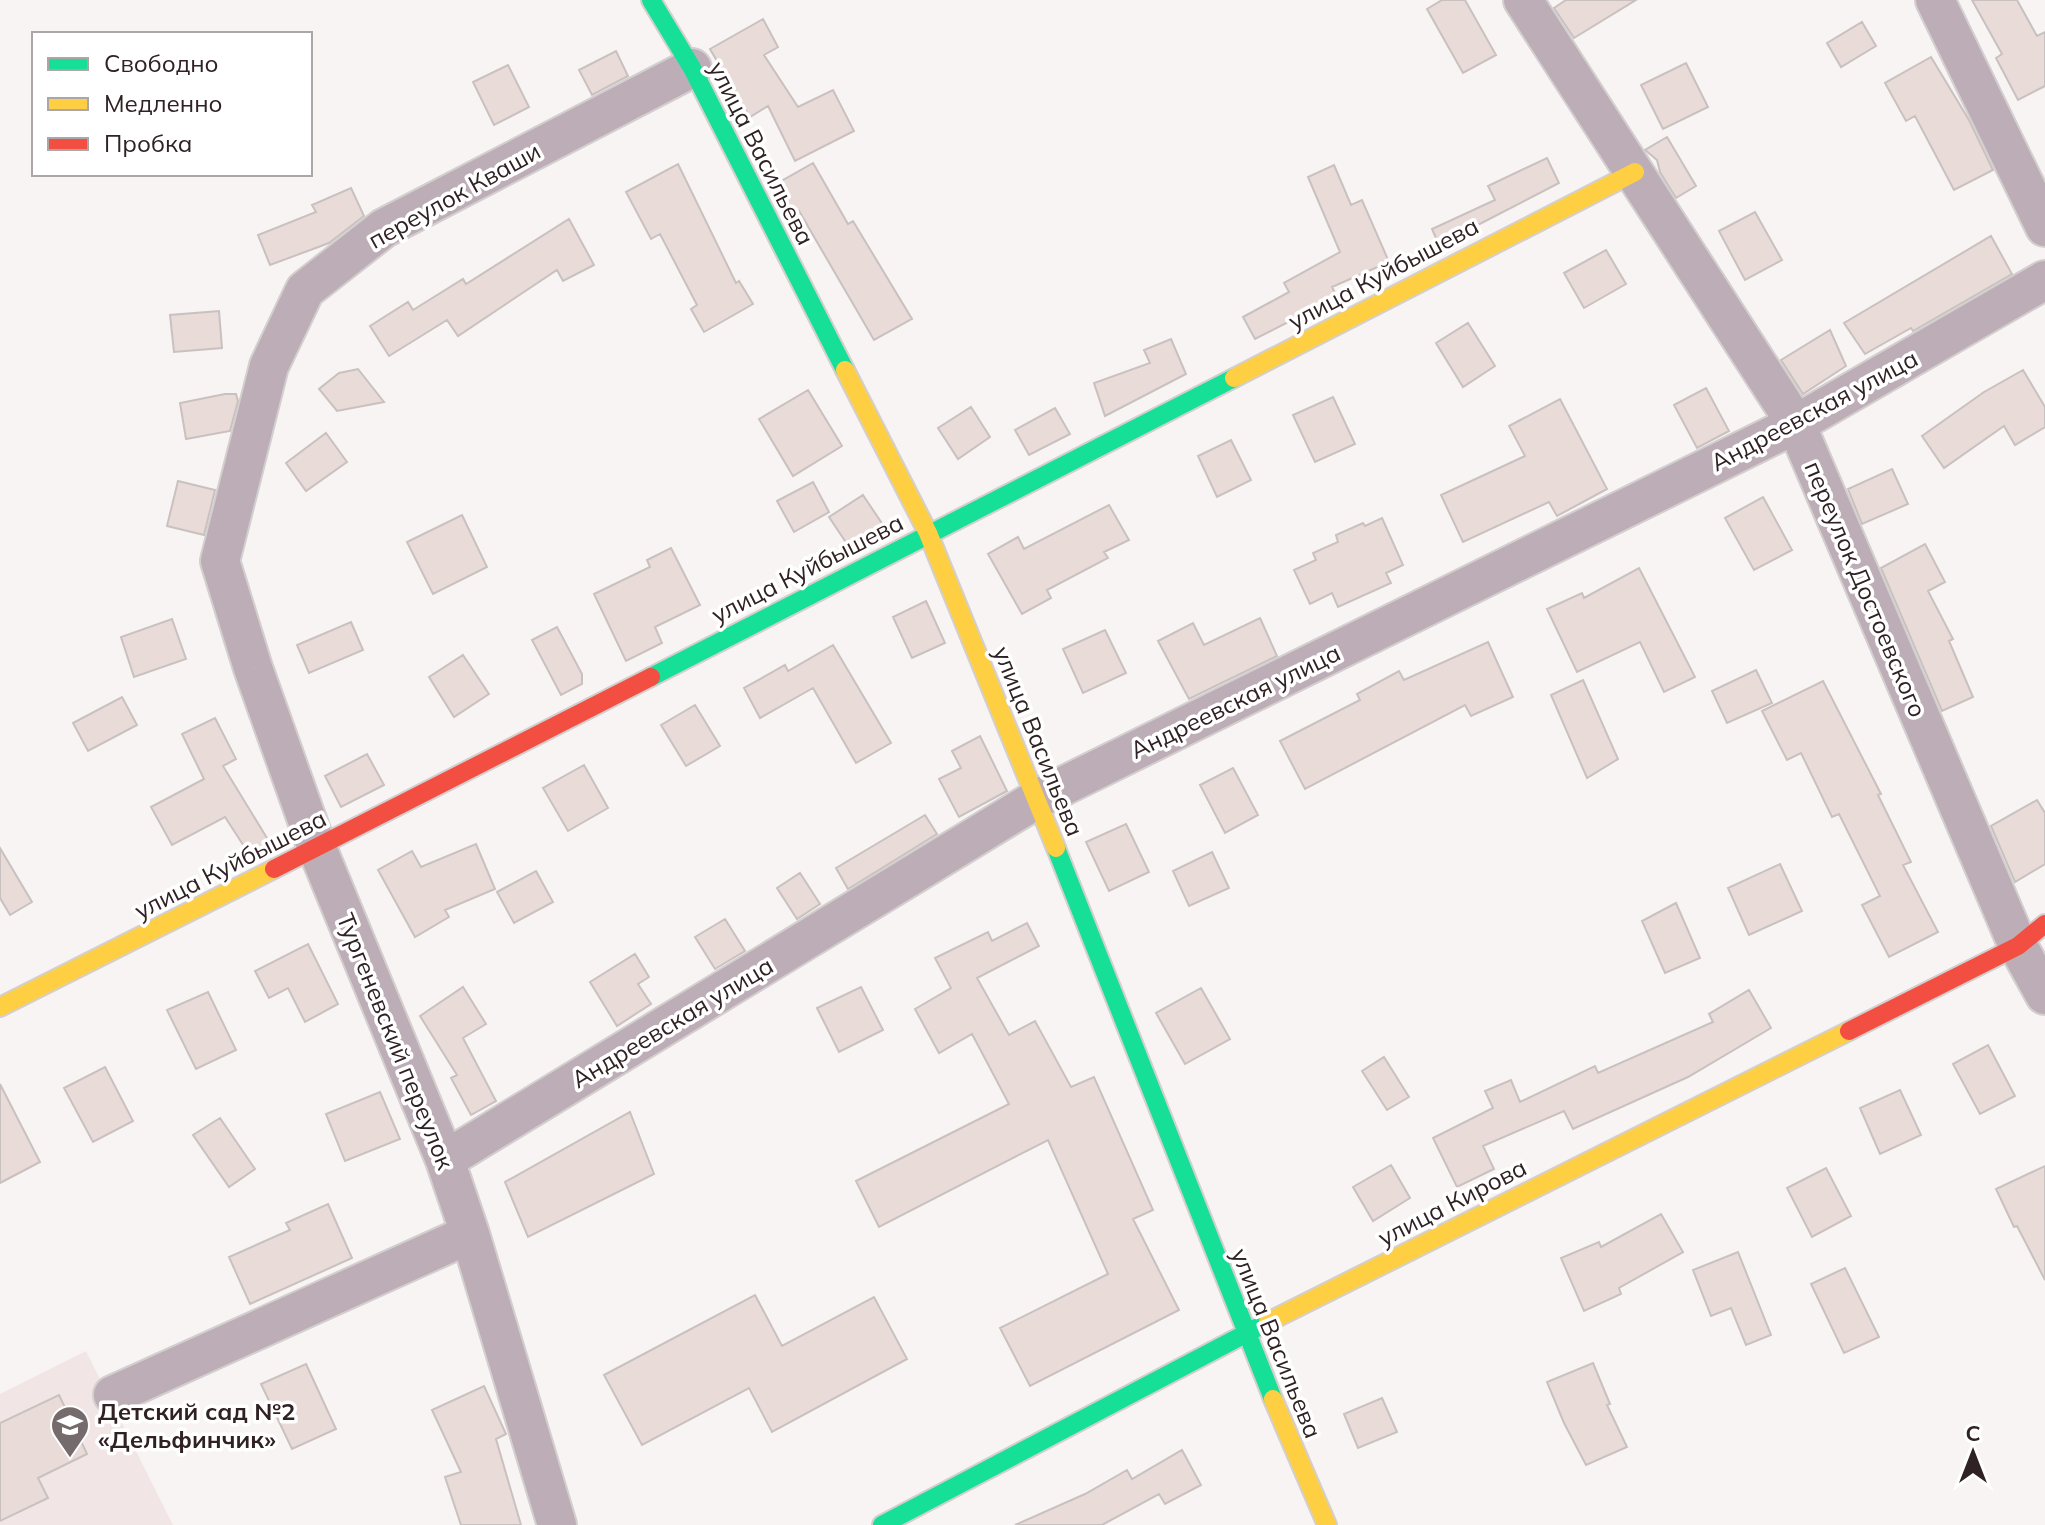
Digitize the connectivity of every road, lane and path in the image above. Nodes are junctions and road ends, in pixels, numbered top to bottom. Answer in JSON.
{"nodes":[{"id":1,"x":1523,"y":0,"type":"edge"},
{"id":2,"x":1935,"y":0,"type":"edge"},
{"id":3,"x":655,"y":2,"type":"edge"},
{"id":4,"x":692,"y":68,"type":"junction"},
{"id":5,"x":1635,"y":172,"type":"junction"},
{"id":6,"x":2045,"y":227,"type":"edge"},
{"id":7,"x":2045,"y":280,"type":"edge"},
{"id":8,"x":1796,"y":424,"type":"junction"},
{"id":9,"x":928,"y":533,"type":"junction"},
{"id":10,"x":220,"y":561,"type":"joint"},
{"id":11,"x":1037,"y":799,"type":"junction"},
{"id":12,"x":317,"y":848,"type":"junction"},
{"id":13,"x":2031,"y":935,"type":"edge"},
{"id":14,"x":2045,"y":995,"type":"edge"},
{"id":15,"x":0,"y":1007,"type":"edge"},
{"id":16,"x":445,"y":1160,"type":"junction"},
{"id":17,"x":470,"y":1234,"type":"junction"},
{"id":18,"x":1246,"y":1333,"type":"junction"},
{"id":19,"x":113,"y":1395,"type":"dead end"},
{"id":20,"x":557,"y":1525,"type":"edge"},
{"id":21,"x":882,"y":1525,"type":"edge"},
{"id":22,"x":1327,"y":1525,"type":"edge"}],
"edges":[{"from":1,"to":5,"type":"street","name":"переулок Достоевского"},
{"from":2,"to":6,"type":"street"},
{"from":3,"to":4,"type":"street","name":"улица Васильева"},
{"from":4,"to":9,"type":"street","name":"улица Васильева"},
{"from":4,"to":10,"type":"street","name":"переулок Кваши"},
{"from":5,"to":8,"type":"street","name":"переулок Достоевского"},
{"from":5,"to":9,"type":"street","name":"улица Куйбышева"},
{"from":7,"to":8,"type":"street","name":"Андреевская улица"},
{"from":8,"to":11,"type":"street","name":"Андреевская улица"},
{"from":8,"to":13,"type":"street","name":"переулок Достоевского"},
{"from":9,"to":11,"type":"street","name":"улица Васильева"},
{"from":9,"to":12,"type":"street","name":"улица Куйбышева"},
{"from":10,"to":12,"type":"street","name":"Тургеневский переулок"},
{"from":11,"to":16,"type":"street","name":"Андреевская улица"},
{"from":11,"to":18,"type":"street","name":"улица Васильева"},
{"from":12,"to":15,"type":"street","name":"улица Куйбышева"},
{"from":12,"to":16,"type":"street","name":"Тургеневский переулок"},
{"from":13,"to":14,"type":"street","name":"переулок Достоевского"},
{"from":13,"to":18,"type":"street","name":"улица Кирова"},
{"from":16,"to":17,"type":"street","name":"Тургеневский переулок"},
{"from":17,"to":19,"type":"street"},
{"from":17,"to":20,"type":"street","name":"Тургеневский переулок"},
{"from":18,"to":21,"type":"street","name":"улица Кирова"},
{"from":18,"to":22,"type":"street","name":"улица Васильева"}]}
